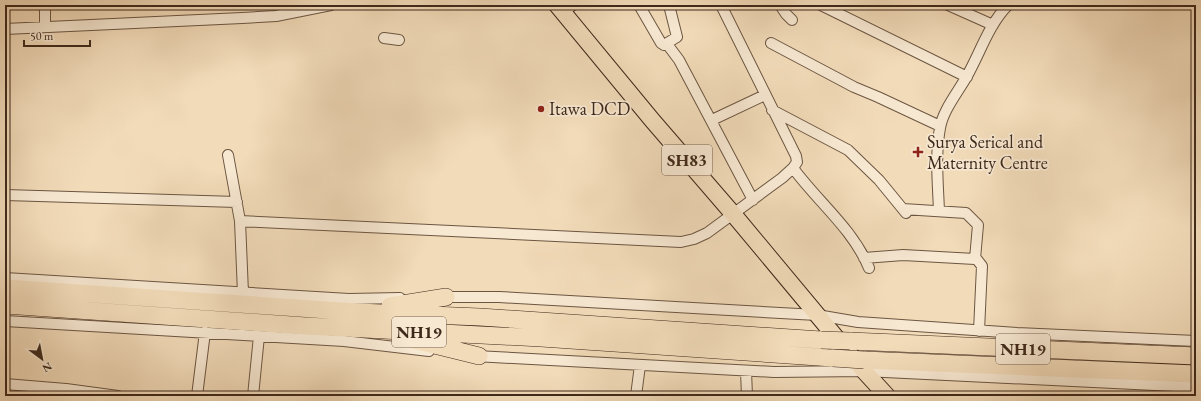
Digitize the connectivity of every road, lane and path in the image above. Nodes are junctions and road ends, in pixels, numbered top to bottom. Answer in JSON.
{"nodes":[{"id":1,"x":45,"y":5,"type":"edge"},
{"id":2,"x":332,"y":5,"type":"edge"},
{"id":3,"x":640,"y":5,"type":"edge"},
{"id":4,"x":669,"y":5,"type":"edge"},
{"id":5,"x":780,"y":5,"type":"edge"},
{"id":6,"x":821,"y":5,"type":"edge"},
{"id":7,"x":948,"y":5,"type":"edge"},
{"id":8,"x":1008,"y":5,"type":"edge"},
{"id":9,"x":726,"y":6,"type":"edge"},
{"id":10,"x":565,"y":7,"type":"edge"},
{"id":11,"x":792,"y":20,"type":"dead end"},
{"id":12,"x":993,"y":25,"type":"junction"},
{"id":13,"x":45,"y":27,"type":"junction"},
{"id":14,"x":5,"y":29,"type":"edge"},
{"id":15,"x":384,"y":38,"type":"dead end"},
{"id":16,"x":399,"y":40,"type":"dead end"},
{"id":17,"x":772,"y":43,"type":"dead end"},
{"id":18,"x":667,"y":44,"type":"junction"},
{"id":19,"x":967,"y":76,"type":"junction"},
{"id":20,"x":764,"y":94,"type":"junction"},
{"id":21,"x":772,"y":110,"type":"junction"},
{"id":22,"x":712,"y":120,"type":"junction"},
{"id":23,"x":940,"y":126,"type":"junction"},
{"id":24,"x":228,"y":155,"type":"dead end"},
{"id":25,"x":793,"y":168,"type":"junction"},
{"id":26,"x":5,"y":195,"type":"edge"},
{"id":27,"x":753,"y":200,"type":"junction"},
{"id":28,"x":237,"y":202,"type":"junction"},
{"id":29,"x":939,"y":211,"type":"junction"},
{"id":30,"x":734,"y":214,"type":"junction"},
{"id":31,"x":240,"y":221,"type":"junction"},
{"id":32,"x":975,"y":257,"type":"junction"},
{"id":33,"x":864,"y":258,"type":"junction"},
{"id":34,"x":868,"y":268,"type":"dead end"},
{"id":35,"x":5,"y":278,"type":"edge"},
{"id":36,"x":5,"y":288,"type":"edge"},
{"id":37,"x":243,"y":293,"type":"junction"},
{"id":38,"x":446,"y":297,"type":"junction"},
{"id":39,"x":5,"y":305,"type":"edge"},
{"id":40,"x":357,"y":312,"type":"junction"},
{"id":41,"x":817,"y":315,"type":"junction"},
{"id":42,"x":5,"y":321,"type":"edge"},
{"id":43,"x":372,"y":330,"type":"junction"},
{"id":44,"x":979,"y":331,"type":"junction"},
{"id":45,"x":205,"y":332,"type":"junction"},
{"id":46,"x":259,"y":336,"type":"junction"},
{"id":47,"x":1196,"y":341,"type":"edge"},
{"id":48,"x":479,"y":356,"type":"junction"},
{"id":49,"x":1196,"y":356,"type":"edge"},
{"id":50,"x":640,"y":365,"type":"junction"},
{"id":51,"x":864,"y":365,"type":"junction"},
{"id":52,"x":746,"y":371,"type":"junction"},
{"id":53,"x":1196,"y":374,"type":"edge"},
{"id":54,"x":5,"y":384,"type":"edge"},
{"id":55,"x":1196,"y":387,"type":"edge"},
{"id":56,"x":118,"y":396,"type":"edge"},
{"id":57,"x":197,"y":396,"type":"edge"},
{"id":58,"x":253,"y":396,"type":"edge"},
{"id":59,"x":636,"y":396,"type":"edge"},
{"id":60,"x":748,"y":396,"type":"edge"},
{"id":61,"x":887,"y":396,"type":"edge"}],
"edges":[{"from":1,"to":13,"type":"street"},
{"from":2,"to":13,"type":"street"},
{"from":3,"to":18,"type":"street"},
{"from":4,"to":18,"type":"street"},
{"from":5,"to":11,"type":"street"},
{"from":6,"to":19,"type":"street"},
{"from":7,"to":12,"type":"street"},
{"from":8,"to":12,"type":"street"},
{"from":9,"to":20,"type":"street"},
{"from":10,"to":30,"type":"main road","number":"SH83"},
{"from":12,"to":19,"type":"street"},
{"from":13,"to":14,"type":"street"},
{"from":15,"to":16,"type":"street"},
{"from":17,"to":23,"type":"street"},
{"from":18,"to":22,"type":"street"},
{"from":19,"to":23,"type":"street"},
{"from":20,"to":21,"type":"street"},
{"from":20,"to":22,"type":"street"},
{"from":21,"to":25,"type":"street"},
{"from":21,"to":29,"type":"street"},
{"from":22,"to":27,"type":"street"},
{"from":23,"to":29,"type":"street"},
{"from":24,"to":28,"type":"street"},
{"from":25,"to":27,"type":"street"},
{"from":25,"to":33,"type":"street"},
{"from":26,"to":28,"type":"street"},
{"from":27,"to":30,"type":"street"},
{"from":28,"to":31,"type":"street"},
{"from":29,"to":32,"type":"street"},
{"from":30,"to":31,"type":"street"},
{"from":30,"to":41,"type":"main road","number":"SH83"},
{"from":31,"to":37,"type":"street"},
{"from":32,"to":33,"type":"street"},
{"from":32,"to":44,"type":"street"},
{"from":33,"to":34,"type":"street"},
{"from":35,"to":37,"type":"street"},
{"from":36,"to":40,"type":"highway","number":"NH19"},
{"from":37,"to":38,"type":"street"},
{"from":38,"to":40,"type":"highway"},
{"from":38,"to":41,"type":"street"},
{"from":39,"to":43,"type":"highway","number":"NH19"},
{"from":40,"to":49,"type":"highway","number":"NH19","bridge":true},
{"from":41,"to":44,"type":"street"},
{"from":41,"to":51,"type":"main road","number":"SH83"},
{"from":42,"to":45,"type":"street"},
{"from":43,"to":48,"type":"highway"},
{"from":43,"to":51,"type":"highway","number":"NH19","bridge":true},
{"from":44,"to":47,"type":"street"},
{"from":45,"to":46,"type":"street"},
{"from":45,"to":57,"type":"street"},
{"from":46,"to":48,"type":"street"},
{"from":46,"to":58,"type":"street"},
{"from":48,"to":50,"type":"street"},
{"from":50,"to":52,"type":"street"},
{"from":50,"to":59,"type":"street"},
{"from":51,"to":52,"type":"street"},
{"from":51,"to":53,"type":"highway","number":"NH19"},
{"from":51,"to":55,"type":"street"},
{"from":51,"to":61,"type":"main road","number":"SH83"},
{"from":52,"to":60,"type":"street"},
{"from":54,"to":56,"type":"street"}]}
